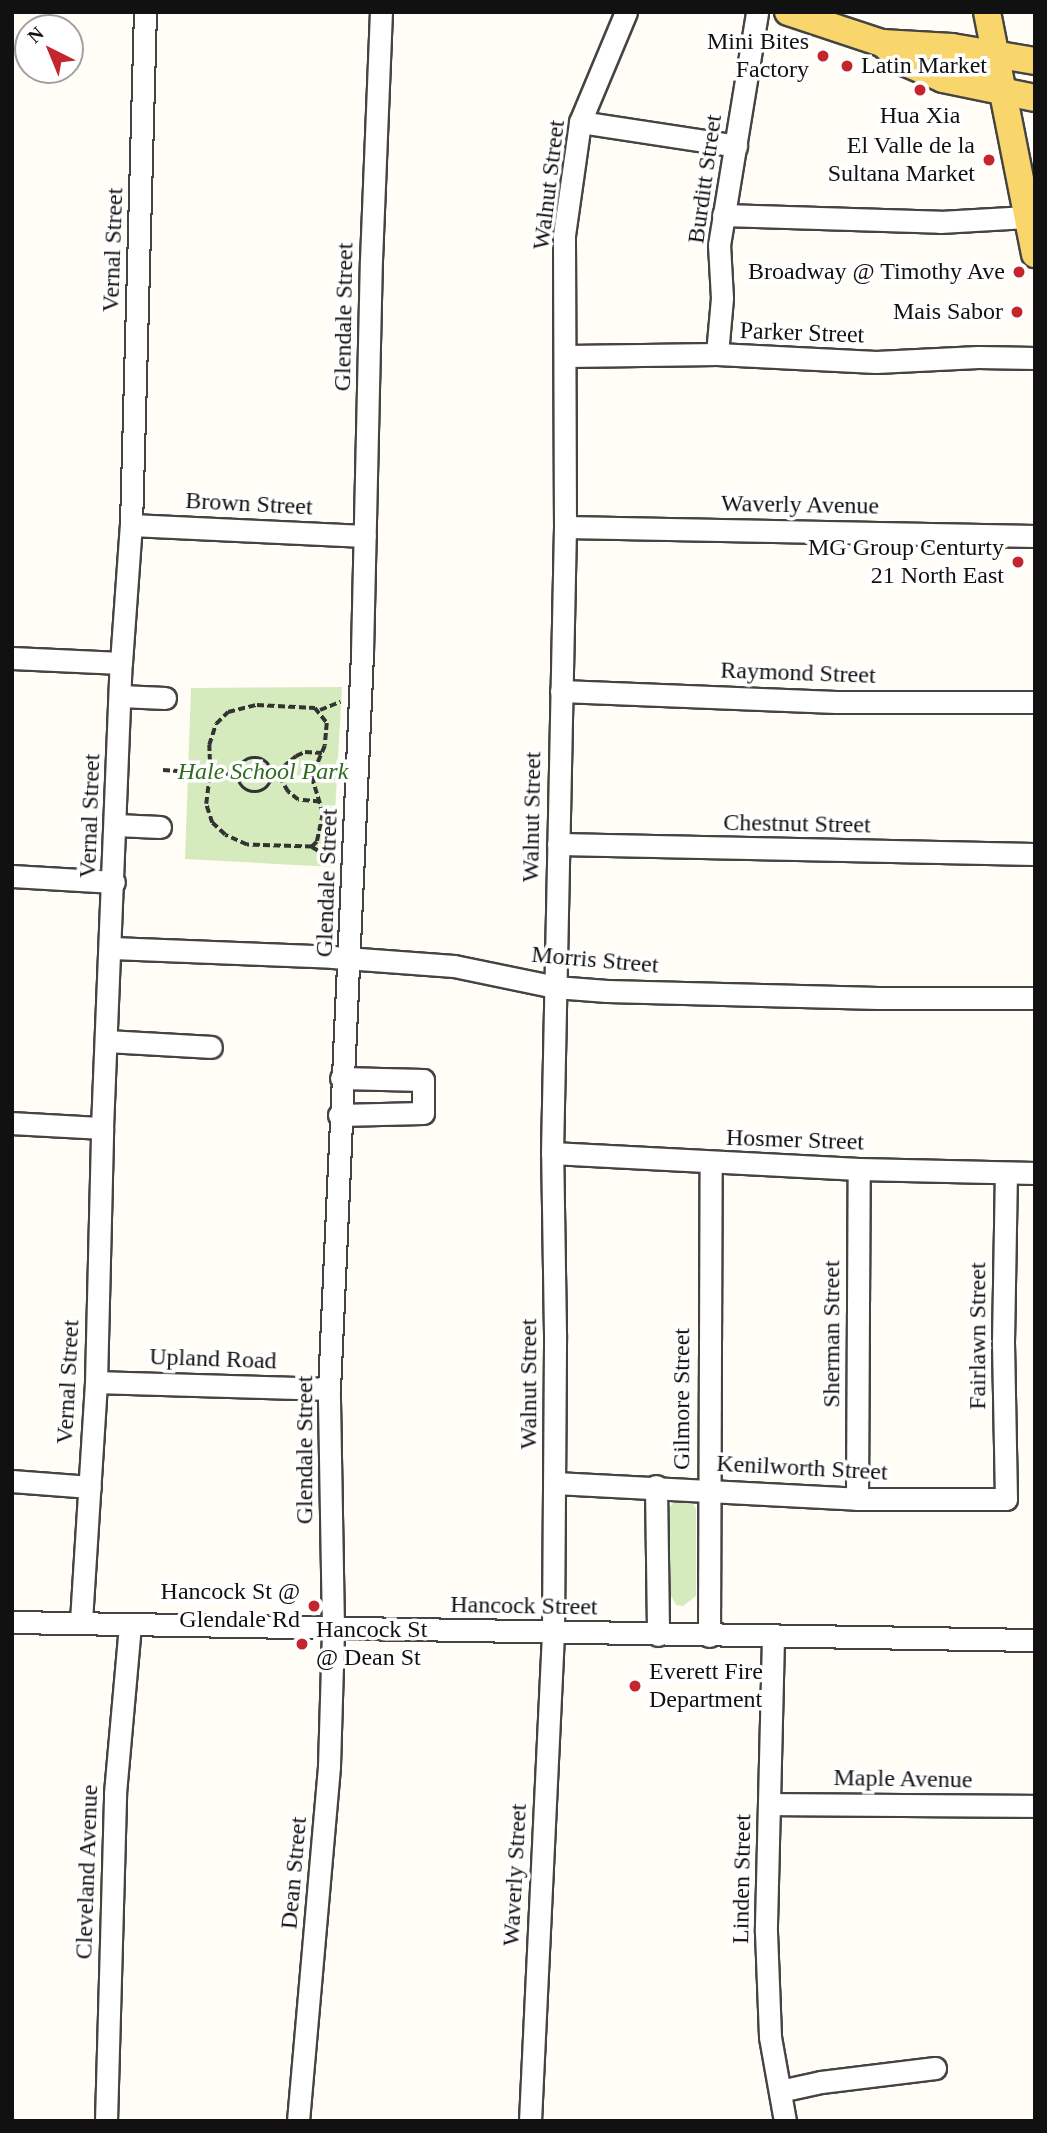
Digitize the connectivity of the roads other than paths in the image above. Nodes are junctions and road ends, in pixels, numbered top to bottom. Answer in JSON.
{"nodes":[{"id":1,"x":145,"y":12,"type":"edge"},
{"id":2,"x":381,"y":12,"type":"edge"},
{"id":3,"x":626,"y":12,"type":"edge"},
{"id":4,"x":757,"y":12,"type":"edge"},
{"id":5,"x":788,"y":12,"type":"edge"},
{"id":6,"x":987,"y":12,"type":"edge"},
{"id":7,"x":882,"y":43,"type":"junction"},
{"id":8,"x":995,"y":56,"type":"junction"},
{"id":9,"x":1035,"y":61,"type":"edge"},
{"id":10,"x":1002,"y":91,"type":"junction"},
{"id":11,"x":1035,"y":98,"type":"edge"},
{"id":12,"x":580,"y":122,"type":"junction"},
{"id":13,"x":736,"y":146,"type":"junction"},
{"id":14,"x":723,"y":215,"type":"junction"},
{"id":15,"x":1027,"y":217,"type":"junction"},
{"id":16,"x":1035,"y":254,"type":"edge"},
{"id":17,"x":718,"y":354,"type":"junction"},
{"id":18,"x":567,"y":356,"type":"junction"},
{"id":19,"x":1035,"y":358,"type":"edge"},
{"id":20,"x":131,"y":525,"type":"junction"},
{"id":21,"x":565,"y":527,"type":"junction"},
{"id":22,"x":365,"y":536,"type":"junction"},
{"id":23,"x":1035,"y":536,"type":"edge"},
{"id":24,"x":12,"y":658,"type":"edge"},
{"id":25,"x":121,"y":663,"type":"junction"},
{"id":26,"x":561,"y":691,"type":"junction"},
{"id":27,"x":120,"y":695,"type":"junction"},
{"id":28,"x":164,"y":698,"type":"dead end"},
{"id":29,"x":1035,"y":702,"type":"edge"},
{"id":30,"x":116,"y":825,"type":"junction"},
{"id":31,"x":160,"y":827,"type":"dead end"},
{"id":32,"x":558,"y":844,"type":"junction"},
{"id":33,"x":1035,"y":854,"type":"edge"},
{"id":34,"x":12,"y":876,"type":"edge"},
{"id":35,"x":114,"y":882,"type":"junction"},
{"id":36,"x":111,"y":948,"type":"junction"},
{"id":37,"x":350,"y":959,"type":"junction"},
{"id":38,"x":555,"y":987,"type":"junction"},
{"id":39,"x":1035,"y":998,"type":"edge"},
{"id":40,"x":108,"y":1041,"type":"junction"},
{"id":41,"x":211,"y":1047,"type":"dead end"},
{"id":42,"x":341,"y":1078,"type":"junction"},
{"id":43,"x":339,"y":1115,"type":"junction"},
{"id":44,"x":12,"y":1123,"type":"edge"},
{"id":45,"x":102,"y":1128,"type":"junction"},
{"id":46,"x":552,"y":1153,"type":"junction"},
{"id":47,"x":711,"y":1163,"type":"junction"},
{"id":48,"x":859,"y":1169,"type":"junction"},
{"id":49,"x":1006,"y":1173,"type":"junction"},
{"id":50,"x":1035,"y":1173,"type":"edge"},
{"id":51,"x":96,"y":1382,"type":"junction"},
{"id":52,"x":329,"y":1389,"type":"junction"},
{"id":53,"x":12,"y":1481,"type":"edge"},
{"id":54,"x":555,"y":1483,"type":"junction"},
{"id":55,"x":656,"y":1486,"type":"junction"},
{"id":56,"x":90,"y":1487,"type":"junction"},
{"id":57,"x":708,"y":1489,"type":"junction"},
{"id":58,"x":857,"y":1499,"type":"junction"},
{"id":59,"x":1006,"y":1499,"type":"joint"},
{"id":60,"x":81,"y":1621,"type":"junction"},
{"id":61,"x":12,"y":1622,"type":"edge"},
{"id":62,"x":130,"y":1625,"type":"junction"},
{"id":63,"x":333,"y":1629,"type":"junction"},
{"id":64,"x":553,"y":1633,"type":"junction"},
{"id":65,"x":658,"y":1635,"type":"junction"},
{"id":66,"x":709,"y":1636,"type":"junction"},
{"id":67,"x":773,"y":1638,"type":"junction"},
{"id":68,"x":1035,"y":1640,"type":"edge"},
{"id":69,"x":770,"y":1804,"type":"junction"},
{"id":70,"x":1035,"y":1806,"type":"edge"},
{"id":71,"x":935,"y":2068,"type":"dead end"},
{"id":72,"x":780,"y":2091,"type":"junction"},
{"id":73,"x":106,"y":2121,"type":"edge"},
{"id":74,"x":298,"y":2121,"type":"edge"},
{"id":75,"x":530,"y":2121,"type":"edge"},
{"id":76,"x":785,"y":2121,"type":"edge"}],
"edges":[{"from":1,"to":20,"type":"street","name":"Vernal Street"},
{"from":2,"to":22,"type":"street","name":"Glendale Street"},
{"from":3,"to":12,"type":"street","name":"Walnut Street"},
{"from":4,"to":13,"type":"street","name":"Burditt Street"},
{"from":5,"to":7,"type":"main road"},
{"from":6,"to":8,"type":"main road"},
{"from":7,"to":8,"type":"main road"},
{"from":7,"to":10,"type":"main road"},
{"from":8,"to":9,"type":"main road"},
{"from":8,"to":10,"type":"main road"},
{"from":10,"to":11,"type":"main road"},
{"from":10,"to":15,"type":"main road"},
{"from":12,"to":13,"type":"street"},
{"from":12,"to":18,"type":"street","name":"Walnut Street"},
{"from":13,"to":14,"type":"street","name":"Burditt Street"},
{"from":14,"to":15,"type":"street"},
{"from":14,"to":17,"type":"street","name":"Burditt Street"},
{"from":15,"to":16,"type":"main road"},
{"from":17,"to":18,"type":"street","name":"Parker Street"},
{"from":17,"to":19,"type":"street","name":"Parker Street"},
{"from":18,"to":21,"type":"street","name":"Walnut Street"},
{"from":20,"to":22,"type":"street","name":"Brown Street"},
{"from":20,"to":25,"type":"street","name":"Vernal Street"},
{"from":21,"to":23,"type":"street","name":"Waverly Avenue"},
{"from":21,"to":26,"type":"street","name":"Walnut Street"},
{"from":22,"to":37,"type":"street","name":"Glendale Street"},
{"from":24,"to":25,"type":"street"},
{"from":25,"to":27,"type":"street","name":"Vernal Street"},
{"from":26,"to":29,"type":"street","name":"Raymond Street"},
{"from":26,"to":32,"type":"street","name":"Walnut Street"},
{"from":27,"to":28,"type":"street"},
{"from":27,"to":30,"type":"street","name":"Vernal Street"},
{"from":30,"to":31,"type":"street"},
{"from":30,"to":35,"type":"street","name":"Vernal Street"},
{"from":32,"to":33,"type":"street","name":"Chestnut Street"},
{"from":32,"to":38,"type":"street","name":"Walnut Street"},
{"from":34,"to":35,"type":"street"},
{"from":35,"to":36,"type":"street","name":"Vernal Street"},
{"from":36,"to":37,"type":"street","name":"Morris Street"},
{"from":36,"to":40,"type":"street","name":"Vernal Street"},
{"from":37,"to":38,"type":"street","name":"Morris Street"},
{"from":37,"to":42,"type":"street","name":"Glendale Street"},
{"from":38,"to":39,"type":"street","name":"Morris Street"},
{"from":38,"to":46,"type":"street","name":"Walnut Street"},
{"from":40,"to":41,"type":"street"},
{"from":40,"to":45,"type":"street","name":"Vernal Street"},
{"from":42,"to":43,"type":"street","name":"Glendale Street"},
{"from":42,"to":43,"type":"street"},
{"from":43,"to":52,"type":"street","name":"Glendale Street"},
{"from":44,"to":45,"type":"street"},
{"from":45,"to":51,"type":"street","name":"Vernal Street"},
{"from":46,"to":47,"type":"street","name":"Hosmer Street"},
{"from":46,"to":54,"type":"street","name":"Walnut Street"},
{"from":47,"to":48,"type":"street","name":"Hosmer Street"},
{"from":47,"to":57,"type":"street","name":"Gilmore Street"},
{"from":48,"to":49,"type":"street","name":"Hosmer Street"},
{"from":48,"to":58,"type":"street","name":"Sherman Street"},
{"from":49,"to":50,"type":"street","name":"Hosmer Street"},
{"from":49,"to":59,"type":"street","name":"Fairlawn Street"},
{"from":51,"to":52,"type":"street","name":"Upland Road"},
{"from":51,"to":56,"type":"street","name":"Vernal Street"},
{"from":52,"to":63,"type":"street","name":"Glendale Street"},
{"from":53,"to":56,"type":"street"},
{"from":54,"to":55,"type":"street","name":"Kenilworth Street"},
{"from":54,"to":64,"type":"street","name":"Walnut Street"},
{"from":55,"to":57,"type":"street","name":"Kenilworth Street"},
{"from":55,"to":65,"type":"street"},
{"from":56,"to":60,"type":"street","name":"Vernal Street"},
{"from":57,"to":58,"type":"street","name":"Kenilworth Street"},
{"from":57,"to":66,"type":"street","name":"Gilmore Street"},
{"from":58,"to":59,"type":"street","name":"Kenilworth Street"},
{"from":60,"to":61,"type":"street","name":"Hancock Street"},
{"from":60,"to":62,"type":"street","name":"Hancock Street"},
{"from":62,"to":63,"type":"street","name":"Hancock Street"},
{"from":62,"to":73,"type":"street","name":"Cleveland Avenue"},
{"from":63,"to":64,"type":"street","name":"Hancock Street"},
{"from":63,"to":74,"type":"street","name":"Dean Street"},
{"from":64,"to":65,"type":"street","name":"Hancock Street"},
{"from":64,"to":75,"type":"street","name":"Waverly Street"},
{"from":65,"to":66,"type":"street","name":"Hancock Street"},
{"from":66,"to":67,"type":"street","name":"Hancock Street"},
{"from":67,"to":68,"type":"street","name":"Hancock Street"},
{"from":67,"to":69,"type":"street","name":"Linden Street"},
{"from":69,"to":70,"type":"street","name":"Maple Avenue"},
{"from":69,"to":72,"type":"street","name":"Linden Street"},
{"from":71,"to":72,"type":"street"},
{"from":72,"to":76,"type":"street","name":"Linden Street"}]}
